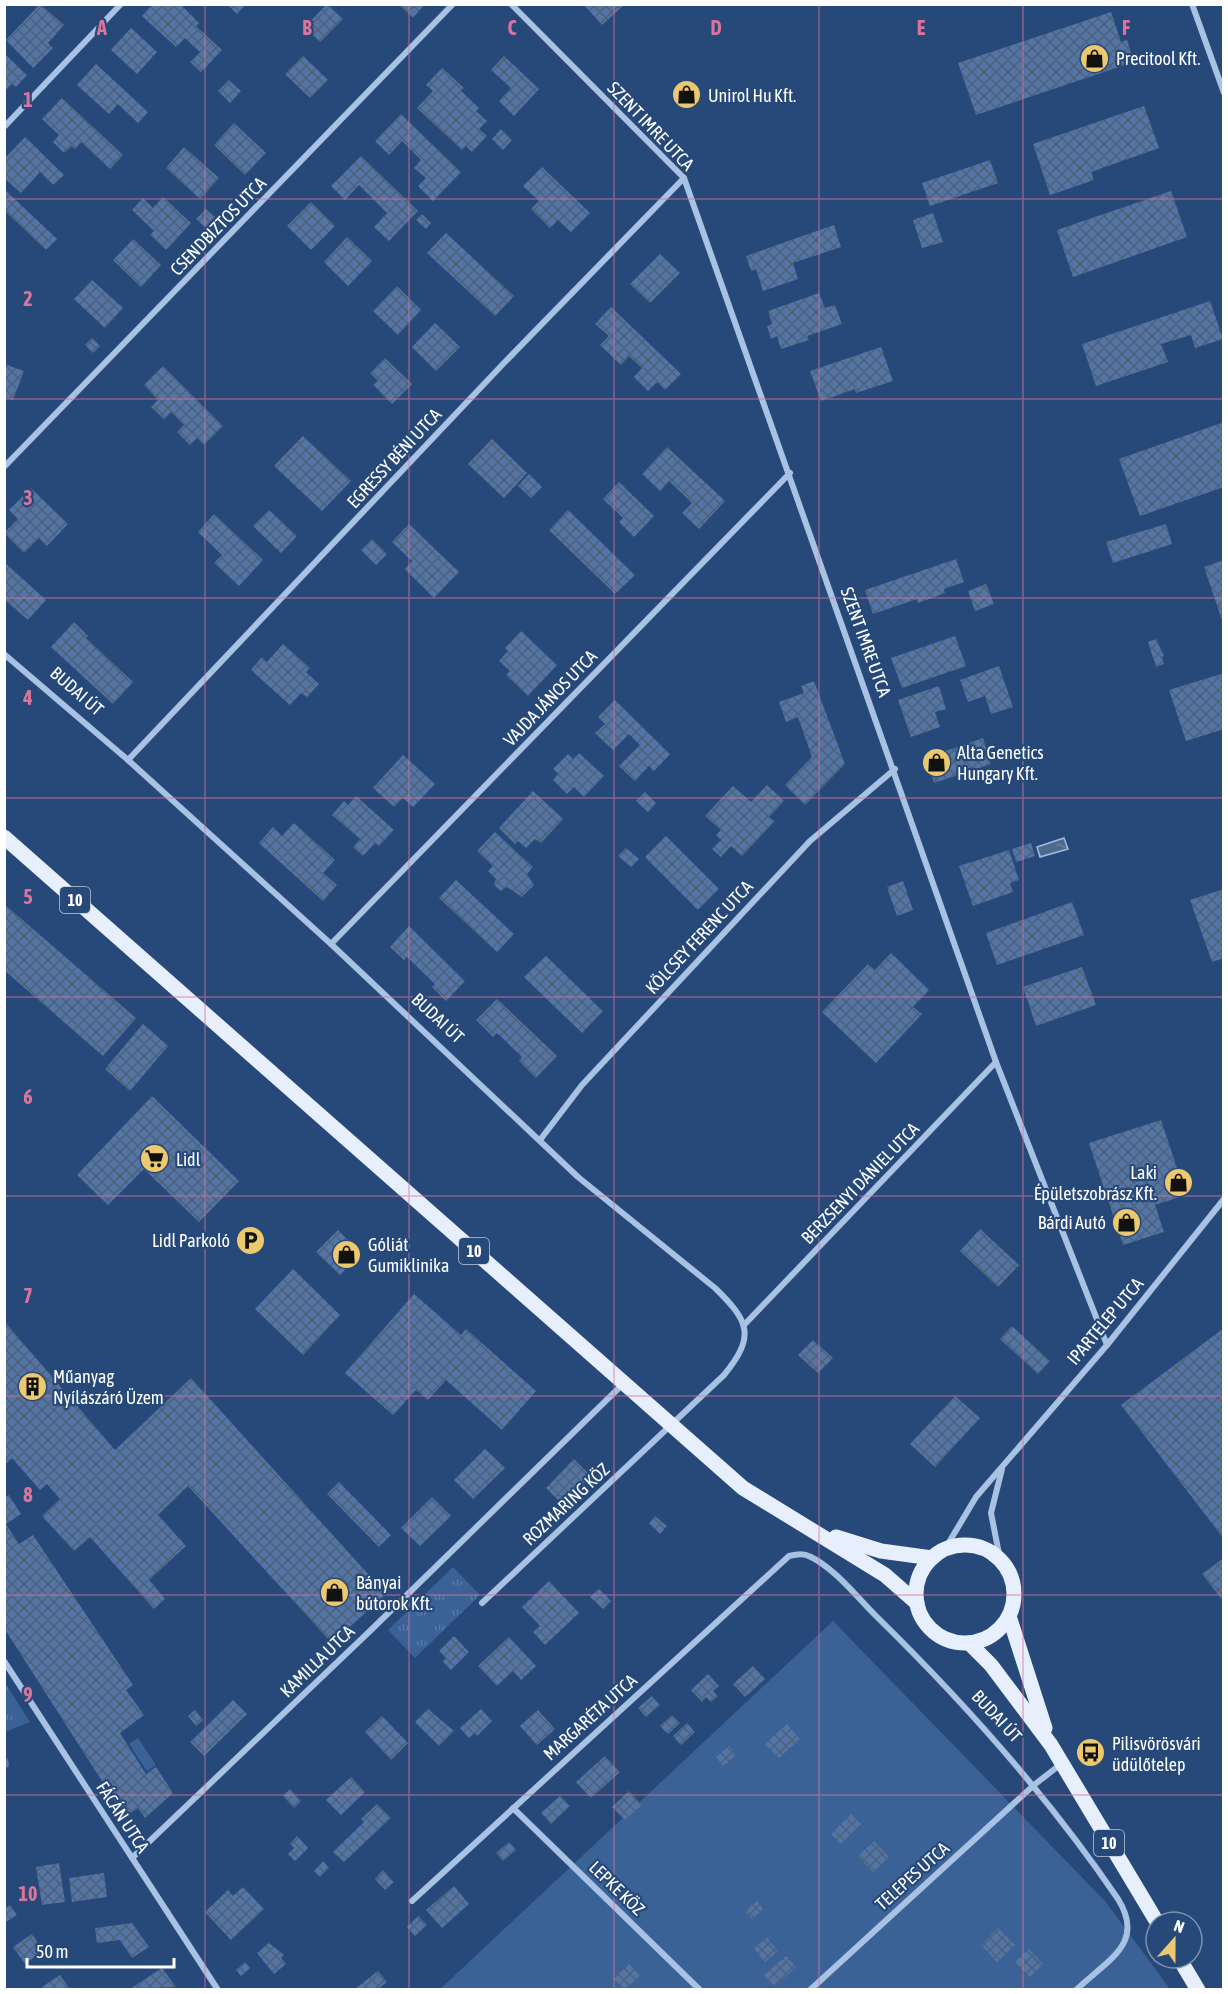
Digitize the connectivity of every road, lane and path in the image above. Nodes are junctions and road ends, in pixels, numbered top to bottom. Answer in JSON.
{"nodes":[{"id":1,"x":121,"y":4,"type":"edge"},
{"id":2,"x":453,"y":4,"type":"edge"},
{"id":3,"x":511,"y":4,"type":"edge"},
{"id":4,"x":1192,"y":4,"type":"edge"},
{"id":5,"x":1224,"y":93,"type":"edge"},
{"id":6,"x":4,"y":127,"type":"edge"},
{"id":7,"x":684,"y":178,"type":"junction"},
{"id":8,"x":4,"y":467,"type":"edge"},
{"id":9,"x":790,"y":473,"type":"junction"},
{"id":10,"x":4,"y":654,"type":"edge"},
{"id":11,"x":128,"y":760,"type":"junction"},
{"id":12,"x":895,"y":769,"type":"junction"},
{"id":13,"x":4,"y":837,"type":"edge"},
{"id":14,"x":331,"y":944,"type":"junction"},
{"id":15,"x":996,"y":1062,"type":"junction"},
{"id":16,"x":540,"y":1140,"type":"junction"},
{"id":17,"x":1224,"y":1199,"type":"edge"},
{"id":18,"x":744,"y":1324,"type":"junction"},
{"id":19,"x":1107,"y":1344,"type":"junction"},
{"id":20,"x":623,"y":1384,"type":"junction"},
{"id":21,"x":671,"y":1426,"type":"junction"},
{"id":22,"x":1007,"y":1460,"type":"junction"},
{"id":23,"x":817,"y":1532,"type":"junction"},
{"id":24,"x":939,"y":1554,"type":"junction"},
{"id":25,"x":789,"y":1556,"type":"joint"},
{"id":26,"x":1000,"y":1559,"type":"junction"},
{"id":27,"x":917,"y":1603,"type":"junction"},
{"id":28,"x":482,"y":1604,"type":"dead end"},
{"id":29,"x":1009,"y":1616,"type":"junction"},
{"id":30,"x":969,"y":1643,"type":"junction"},
{"id":31,"x":4,"y":1661,"type":"edge"},
{"id":32,"x":1051,"y":1745,"type":"junction"},
{"id":33,"x":1061,"y":1764,"type":"junction"},
{"id":34,"x":1034,"y":1785,"type":"junction"},
{"id":35,"x":513,"y":1808,"type":"junction"},
{"id":36,"x":132,"y":1858,"type":"junction"},
{"id":37,"x":412,"y":1901,"type":"dead end"},
{"id":38,"x":1150,"y":1910,"type":"edge"},
{"id":39,"x":1186,"y":1970,"type":"edge"},
{"id":40,"x":218,"y":1989,"type":"edge"},
{"id":41,"x":700,"y":1989,"type":"edge"},
{"id":42,"x":810,"y":1989,"type":"edge"},
{"id":43,"x":1076,"y":1989,"type":"edge"},
{"id":44,"x":1198,"y":1989,"type":"edge"}],
"edges":[{"from":1,"to":6,"type":"street"},
{"from":2,"to":8,"type":"street","name":"CSENDBIZTOS UTCA"},
{"from":3,"to":7,"type":"street","name":"SZENT IMRE UTCA"},
{"from":4,"to":5,"type":"street"},
{"from":7,"to":9,"type":"street","name":"SZENT IMRE UTCA"},
{"from":7,"to":11,"type":"street","name":"EGRESSY BÉNI UTCA"},
{"from":9,"to":12,"type":"street","name":"SZENT IMRE UTCA"},
{"from":9,"to":14,"type":"street","name":"VAJDA JÁNOS UTCA"},
{"from":10,"to":11,"type":"street","name":"BUDAI ÚT"},
{"from":11,"to":14,"type":"street","name":"BUDAI ÚT"},
{"from":12,"to":15,"type":"street","name":"SZENT IMRE UTCA"},
{"from":12,"to":16,"type":"street","name":"KÖLCSEY FERENC UTCA"},
{"from":13,"to":20,"type":"main road","number":"10"},
{"from":14,"to":16,"type":"street","name":"BUDAI ÚT"},
{"from":15,"to":18,"type":"street","name":"BERZSENYI DÁNIEL UTCA"},
{"from":15,"to":19,"type":"street","name":"SZENT IMRE UTCA"},
{"from":16,"to":18,"type":"street","name":"BUDAI ÚT"},
{"from":17,"to":19,"type":"street","name":"IPARTELEP UTCA"},
{"from":18,"to":21,"type":"street"},
{"from":19,"to":22,"type":"street","name":"IPARTELEP UTCA"},
{"from":20,"to":21,"type":"main road","number":"10"},
{"from":20,"to":36,"type":"street","name":"KAMILLA UTCA"},
{"from":21,"to":23,"type":"main road","number":"10"},
{"from":21,"to":28,"type":"street","name":"ROZMARING KÖZ"},
{"from":22,"to":24,"type":"street","name":"IPARTELEP UTCA"},
{"from":22,"to":26,"type":"street"},
{"from":23,"to":24,"type":"main road","number":"10"},
{"from":23,"to":27,"type":"main road","number":"10"},
{"from":24,"to":26,"type":"main road","number":"10"},
{"from":24,"to":27,"type":"main road"},
{"from":25,"to":34,"type":"street","name":"BUDAI ÚT"},
{"from":25,"to":35,"type":"street","name":"MARGARÉTA UTCA"},
{"from":26,"to":29,"type":"main road","number":"10"},
{"from":27,"to":30,"type":"main road","number":"10"},
{"from":29,"to":30,"type":"main road"},
{"from":29,"to":32,"type":"main road","number":"10"},
{"from":30,"to":32,"type":"main road","number":"10"},
{"from":31,"to":36,"type":"street","name":"FÁCÁN UTCA"},
{"from":32,"to":33,"type":"main road","number":"10"},
{"from":33,"to":34,"type":"street","name":"TELEPES UTCA"},
{"from":33,"to":38,"type":"main road","number":"10"},
{"from":34,"to":42,"type":"street","name":"TELEPES UTCA"},
{"from":34,"to":43,"type":"street","name":"BUDAI ÚT"},
{"from":35,"to":37,"type":"street","name":"MARGARÉTA UTCA"},
{"from":35,"to":41,"type":"street","name":"LEPKE KÖZ"},
{"from":36,"to":40,"type":"street","name":"FÁCÁN UTCA"},
{"from":39,"to":44,"type":"main road"}]}
